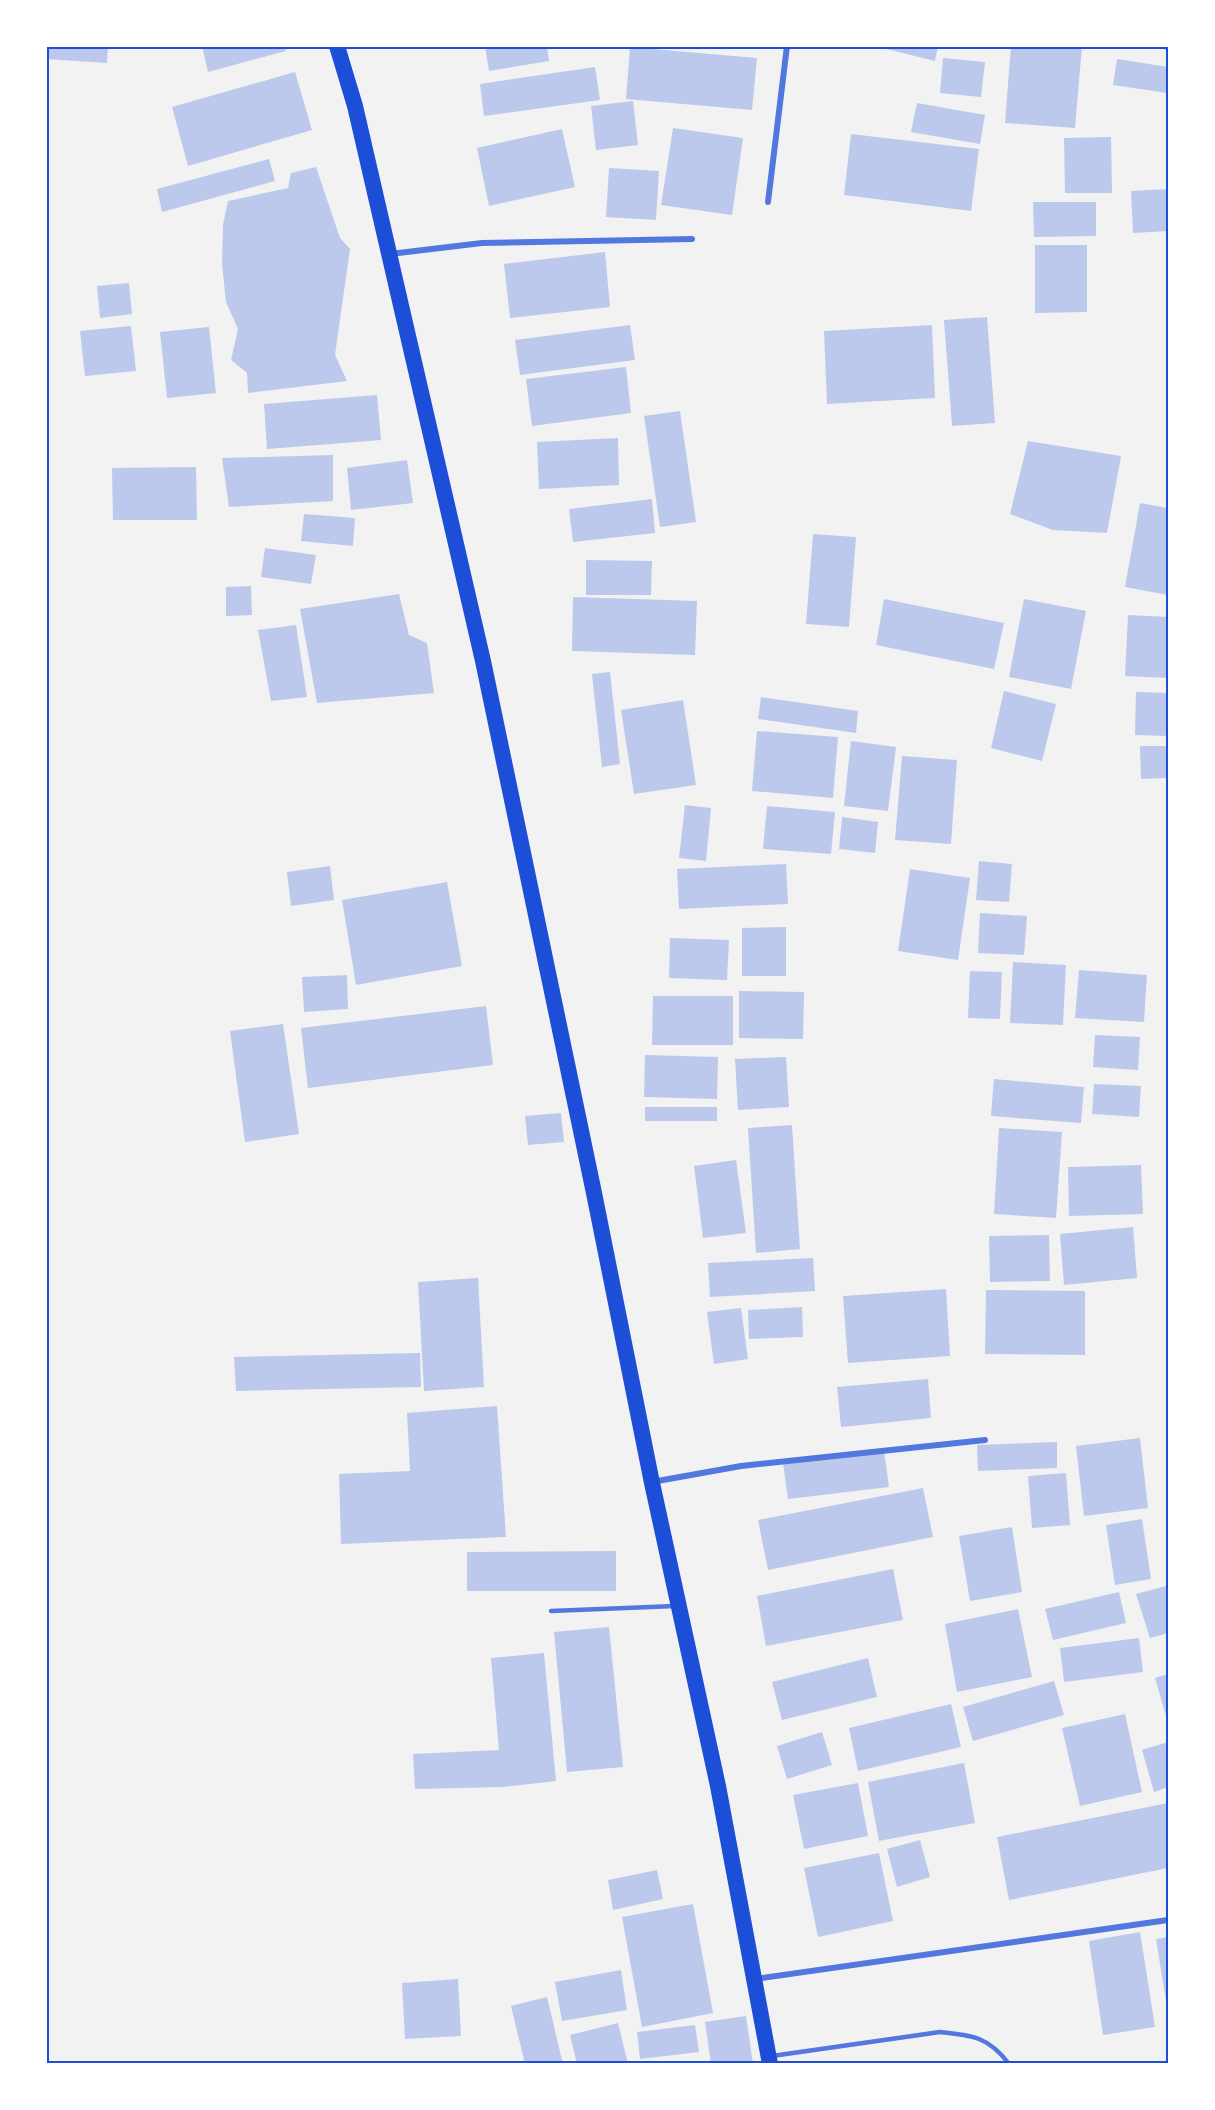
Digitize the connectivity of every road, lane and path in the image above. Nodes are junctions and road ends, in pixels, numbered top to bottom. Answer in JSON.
{"nodes":[{"id":1,"x":337,"y":46,"type":"edge"},
{"id":2,"x":787,"y":46,"type":"edge"},
{"id":3,"x":768,"y":202,"type":"dead end"},
{"id":4,"x":692,"y":239,"type":"dead end"},
{"id":5,"x":388,"y":254,"type":"junction"},
{"id":6,"x":984,"y":1440,"type":"dead end"},
{"id":7,"x":652,"y":1483,"type":"junction"},
{"id":8,"x":680,"y":1606,"type":"junction"},
{"id":9,"x":552,"y":1611,"type":"dead end"},
{"id":10,"x":1168,"y":1920,"type":"edge"},
{"id":11,"x":754,"y":1979,"type":"junction"},
{"id":12,"x":770,"y":2060,"type":"edge"},
{"id":13,"x":1009,"y":2064,"type":"edge"}],
"edges":[{"from":1,"to":5,"type":"highway"},
{"from":2,"to":3,"type":"street"},
{"from":4,"to":5,"type":"street"},
{"from":5,"to":7,"type":"highway"},
{"from":6,"to":7,"type":"street"},
{"from":7,"to":8,"type":"highway"},
{"from":8,"to":9,"type":"lane"},
{"from":8,"to":11,"type":"highway"},
{"from":10,"to":11,"type":"street"},
{"from":11,"to":12,"type":"highway"},
{"from":12,"to":13,"type":"lane"}]}
